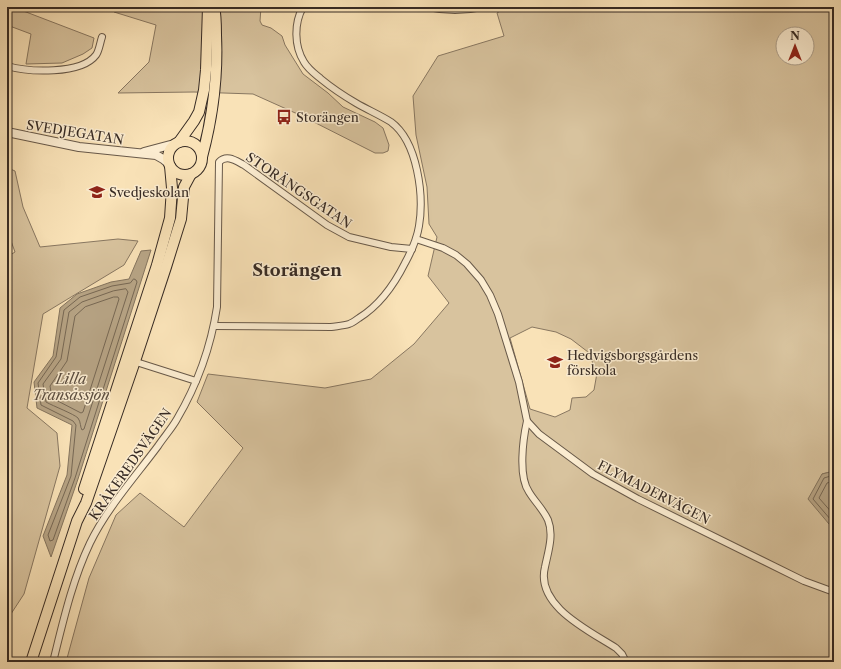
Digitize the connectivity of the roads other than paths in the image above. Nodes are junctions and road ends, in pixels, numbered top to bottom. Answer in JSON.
{"nodes":[{"id":1,"x":208,"y":7,"type":"edge"},
{"id":2,"x":214,"y":7,"type":"edge"},
{"id":3,"x":303,"y":7,"type":"edge"},
{"id":4,"x":428,"y":7,"type":"edge"},
{"id":5,"x":482,"y":7,"type":"edge"},
{"id":6,"x":102,"y":37,"type":"dead end"},
{"id":7,"x":7,"y":66,"type":"edge"},
{"id":8,"x":7,"y":132,"type":"edge"},
{"id":9,"x":177,"y":143,"type":"junction"},
{"id":10,"x":140,"y":152,"type":"junction"},
{"id":11,"x":202,"y":157,"type":"junction"},
{"id":12,"x":222,"y":160,"type":"joint"},
{"id":13,"x":169,"y":165,"type":"junction"},
{"id":14,"x":192,"y":174,"type":"junction"},
{"id":15,"x":416,"y":239,"type":"junction"},
{"id":16,"x":412,"y":249,"type":"junction"},
{"id":17,"x":214,"y":326,"type":"junction"},
{"id":18,"x":130,"y":360,"type":"junction"},
{"id":19,"x":196,"y":380,"type":"junction"},
{"id":20,"x":527,"y":421,"type":"junction"},
{"id":21,"x":834,"y":592,"type":"edge"},
{"id":22,"x":31,"y":662,"type":"edge"},
{"id":23,"x":53,"y":662,"type":"edge"},
{"id":24,"x":626,"y":662,"type":"edge"}],
"edges":[{"from":1,"to":9,"type":"main road"},
{"from":2,"to":11,"type":"main road"},
{"from":3,"to":15,"type":"street"},
{"from":4,"to":5,"type":"street"},
{"from":6,"to":7,"type":"street"},
{"from":8,"to":10,"type":"street","name":"SVEDJEGATAN"},
{"from":9,"to":10,"type":"street","name":"SVEDJEGATAN"},
{"from":9,"to":11,"type":"main road"},
{"from":9,"to":13,"type":"main road"},
{"from":10,"to":13,"type":"street","name":"SVEDJEGATAN"},
{"from":11,"to":14,"type":"main road"},
{"from":12,"to":16,"type":"street","name":"STORÄNGSGATAN"},
{"from":12,"to":17,"type":"street","name":"KRÅKEREDSVÄGEN"},
{"from":13,"to":14,"type":"main road"},
{"from":13,"to":18,"type":"main road"},
{"from":14,"to":18,"type":"main road"},
{"from":15,"to":16,"type":"street"},
{"from":15,"to":20,"type":"street"},
{"from":16,"to":17,"type":"street"},
{"from":17,"to":19,"type":"street","name":"KRÅKEREDSVÄGEN"},
{"from":18,"to":19,"type":"street"},
{"from":18,"to":22,"type":"main road"},
{"from":19,"to":23,"type":"street","name":"KRÅKEREDSVÄGEN"},
{"from":20,"to":21,"type":"street","name":"FLYMADERVÄGEN"},
{"from":20,"to":24,"type":"street"}]}
